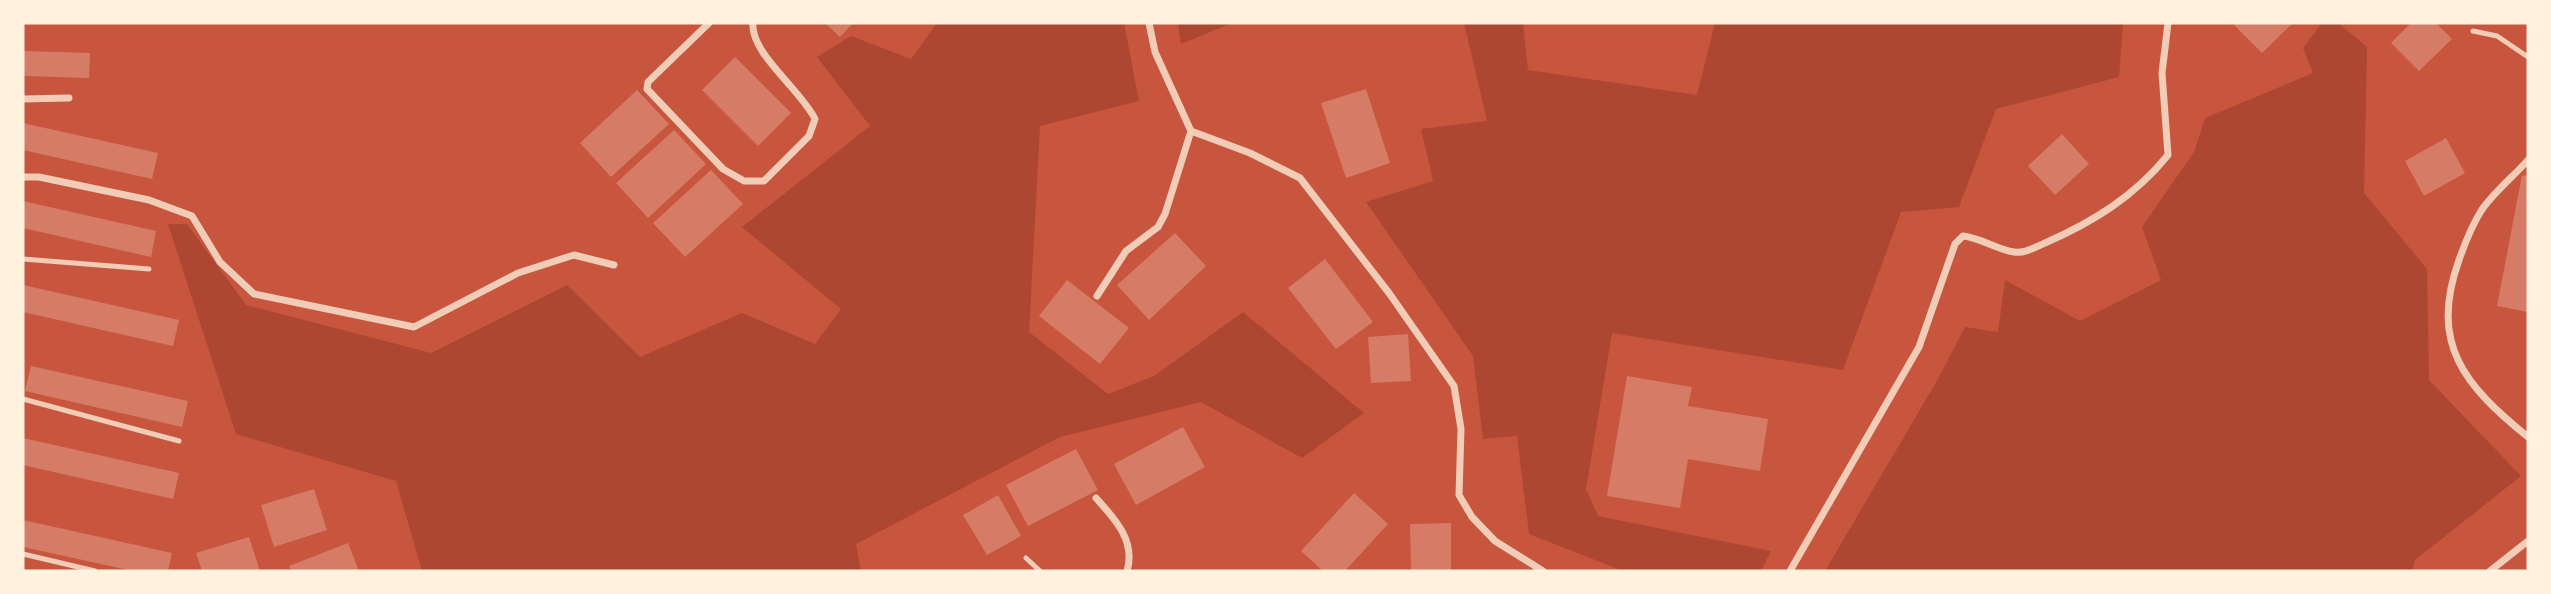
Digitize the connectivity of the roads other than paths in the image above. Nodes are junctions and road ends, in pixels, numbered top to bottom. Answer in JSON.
{"nodes":[{"id":1,"x":709,"y":23,"type":"edge"},
{"id":2,"x":753,"y":23,"type":"edge"},
{"id":3,"x":1149,"y":23,"type":"edge"},
{"id":4,"x":2168,"y":23,"type":"edge"},
{"id":5,"x":2473,"y":31,"type":"dead end"},
{"id":6,"x":2528,"y":57,"type":"edge"},
{"id":7,"x":69,"y":98,"type":"dead end"},
{"id":8,"x":23,"y":99,"type":"edge"},
{"id":9,"x":1191,"y":131,"type":"junction"},
{"id":10,"x":2528,"y":160,"type":"edge"},
{"id":11,"x":23,"y":177,"type":"edge"},
{"id":12,"x":23,"y":259,"type":"edge"},
{"id":13,"x":614,"y":265,"type":"dead end"},
{"id":14,"x":149,"y":269,"type":"dead end"},
{"id":15,"x":1097,"y":296,"type":"dead end"},
{"id":16,"x":23,"y":399,"type":"edge"},
{"id":17,"x":2528,"y":437,"type":"edge"},
{"id":18,"x":179,"y":441,"type":"dead end"},
{"id":19,"x":1097,"y":498,"type":"dead end"},
{"id":20,"x":2528,"y":541,"type":"edge"},
{"id":21,"x":23,"y":554,"type":"edge"},
{"id":22,"x":1026,"y":558,"type":"dead end"},
{"id":23,"x":95,"y":571,"type":"edge"},
{"id":24,"x":1040,"y":571,"type":"edge"},
{"id":25,"x":1127,"y":571,"type":"edge"},
{"id":26,"x":1543,"y":571,"type":"edge"},
{"id":27,"x":1790,"y":571,"type":"edge"},
{"id":28,"x":2490,"y":571,"type":"edge"}],
"edges":[{"from":1,"to":2,"type":"street"},
{"from":3,"to":9,"type":"street"},
{"from":4,"to":27,"type":"street"},
{"from":5,"to":6,"type":"lane"},
{"from":7,"to":8,"type":"street"},
{"from":9,"to":15,"type":"street"},
{"from":9,"to":26,"type":"street"},
{"from":10,"to":17,"type":"street"},
{"from":11,"to":13,"type":"street"},
{"from":12,"to":14,"type":"lane"},
{"from":16,"to":18,"type":"lane"},
{"from":19,"to":25,"type":"street"},
{"from":20,"to":28,"type":"street"},
{"from":21,"to":23,"type":"lane"},
{"from":22,"to":24,"type":"lane"}]}
